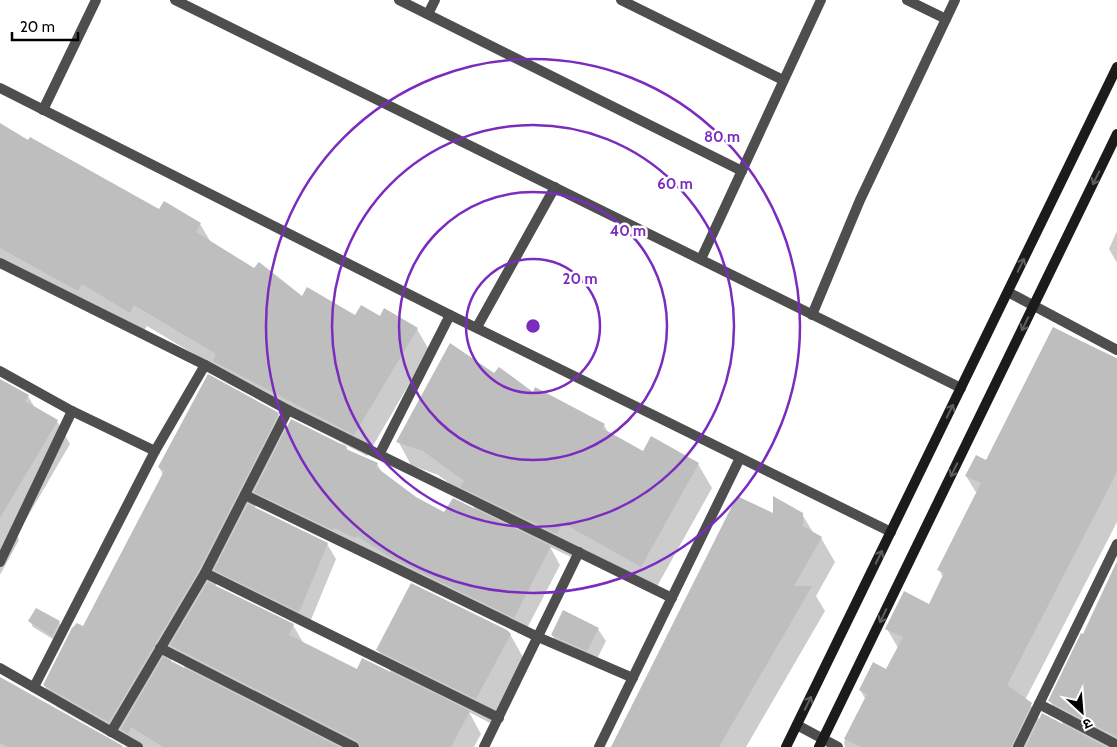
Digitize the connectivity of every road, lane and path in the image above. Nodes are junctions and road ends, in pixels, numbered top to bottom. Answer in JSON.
{"nodes":[{"id":1,"x":96,"y":0,"type":"edge"},
{"id":2,"x":175,"y":0,"type":"edge"},
{"id":3,"x":399,"y":0,"type":"edge"},
{"id":4,"x":435,"y":0,"type":"edge"},
{"id":5,"x":621,"y":0,"type":"edge"},
{"id":6,"x":821,"y":0,"type":"edge"},
{"id":7,"x":907,"y":0,"type":"edge"},
{"id":8,"x":955,"y":0,"type":"edge"},
{"id":9,"x":428,"y":14,"type":"junction"},
{"id":10,"x":946,"y":19,"type":"junction"},
{"id":11,"x":1117,"y":67,"type":"edge"},
{"id":12,"x":783,"y":80,"type":"junction"},
{"id":13,"x":0,"y":88,"type":"edge"},
{"id":14,"x":43,"y":110,"type":"junction"},
{"id":15,"x":1117,"y":134,"type":"edge"},
{"id":16,"x":742,"y":171,"type":"junction"},
{"id":17,"x":555,"y":187,"type":"junction"},
{"id":18,"x":701,"y":259,"type":"junction"},
{"id":19,"x":0,"y":263,"type":"edge"},
{"id":20,"x":1008,"y":292,"type":"junction"},
{"id":21,"x":1033,"y":306,"type":"junction"},
{"id":22,"x":450,"y":315,"type":"junction"},
{"id":23,"x":812,"y":315,"type":"junction"},
{"id":24,"x":477,"y":327,"type":"junction"},
{"id":25,"x":1117,"y":350,"type":"edge"},
{"id":26,"x":205,"y":365,"type":"junction"},
{"id":27,"x":0,"y":371,"type":"edge"},
{"id":28,"x":961,"y":388,"type":"junction"},
{"id":29,"x":288,"y":410,"type":"junction"},
{"id":30,"x":72,"y":411,"type":"junction"},
{"id":31,"x":155,"y":451,"type":"junction"},
{"id":32,"x":380,"y":453,"type":"junction"},
{"id":33,"x":740,"y":458,"type":"junction"},
{"id":34,"x":244,"y":495,"type":"junction"},
{"id":35,"x":891,"y":532,"type":"junction"},
{"id":36,"x":1117,"y":544,"type":"edge"},
{"id":37,"x":579,"y":552,"type":"junction"},
{"id":38,"x":0,"y":562,"type":"edge"},
{"id":39,"x":205,"y":574,"type":"junction"},
{"id":40,"x":672,"y":598,"type":"junction"},
{"id":41,"x":538,"y":637,"type":"junction"},
{"id":42,"x":160,"y":648,"type":"junction"},
{"id":43,"x":0,"y":668,"type":"edge"},
{"id":44,"x":632,"y":678,"type":"junction"},
{"id":45,"x":34,"y":687,"type":"junction"},
{"id":46,"x":1039,"y":704,"type":"junction"},
{"id":47,"x":498,"y":718,"type":"junction"},
{"id":48,"x":797,"y":725,"type":"junction"},
{"id":49,"x":111,"y":732,"type":"junction"},
{"id":50,"x":821,"y":743,"type":"edge"},
{"id":51,"x":1117,"y":745,"type":"edge"},
{"id":52,"x":133,"y":746,"type":"edge"},
{"id":53,"x":354,"y":747,"type":"edge"},
{"id":54,"x":484,"y":747,"type":"edge"},
{"id":55,"x":599,"y":747,"type":"edge"},
{"id":56,"x":786,"y":747,"type":"edge"},
{"id":57,"x":838,"y":747,"type":"edge"},
{"id":58,"x":1018,"y":747,"type":"edge"}],
"edges":[{"from":1,"to":14,"type":"street"},
{"from":2,"to":17,"type":"street"},
{"from":3,"to":9,"type":"street"},
{"from":4,"to":9,"type":"street"},
{"from":5,"to":12,"type":"street"},
{"from":6,"to":12,"type":"street"},
{"from":7,"to":10,"type":"street"},
{"from":8,"to":10,"type":"street"},
{"from":9,"to":16,"type":"street"},
{"from":10,"to":23,"type":"street"},
{"from":20,"to":11,"type":"street","one_way":true},
{"from":12,"to":16,"type":"street"},
{"from":13,"to":14,"type":"street"},
{"from":14,"to":22,"type":"street"},
{"from":15,"to":21,"type":"street","one_way":true},
{"from":16,"to":18,"type":"street"},
{"from":17,"to":18,"type":"street"},
{"from":17,"to":24,"type":"street"},
{"from":18,"to":23,"type":"street"},
{"from":19,"to":26,"type":"street"},
{"from":20,"to":21,"type":"street"},
{"from":20,"to":28,"type":"street"},
{"from":21,"to":25,"type":"street"},
{"from":21,"to":50,"type":"street","one_way":true},
{"from":22,"to":24,"type":"street"},
{"from":22,"to":32,"type":"street"},
{"from":23,"to":28,"type":"street"},
{"from":24,"to":33,"type":"street"},
{"from":26,"to":29,"type":"street"},
{"from":26,"to":31,"type":"street"},
{"from":27,"to":30,"type":"street"},
{"from":35,"to":28,"type":"street","one_way":true},
{"from":29,"to":32,"type":"street"},
{"from":29,"to":34,"type":"street"},
{"from":30,"to":31,"type":"street"},
{"from":30,"to":38,"type":"street"},
{"from":31,"to":45,"type":"street"},
{"from":32,"to":37,"type":"street"},
{"from":33,"to":35,"type":"street"},
{"from":33,"to":40,"type":"street"},
{"from":34,"to":39,"type":"street"},
{"from":34,"to":41,"type":"street"},
{"from":48,"to":35,"type":"street","one_way":true},
{"from":36,"to":46,"type":"street"},
{"from":37,"to":40,"type":"street"},
{"from":37,"to":41,"type":"street"},
{"from":39,"to":42,"type":"street"},
{"from":39,"to":47,"type":"street"},
{"from":40,"to":44,"type":"street"},
{"from":41,"to":44,"type":"street"},
{"from":41,"to":47,"type":"street"},
{"from":42,"to":49,"type":"street"},
{"from":42,"to":53,"type":"street"},
{"from":43,"to":45,"type":"street"},
{"from":44,"to":55,"type":"street"},
{"from":45,"to":49,"type":"street"},
{"from":46,"to":51,"type":"street"},
{"from":46,"to":58,"type":"street"},
{"from":47,"to":54,"type":"street"},
{"from":48,"to":50,"type":"street"},
{"from":48,"to":56,"type":"street"},
{"from":49,"to":52,"type":"street"},
{"from":50,"to":57,"type":"street"}]}
